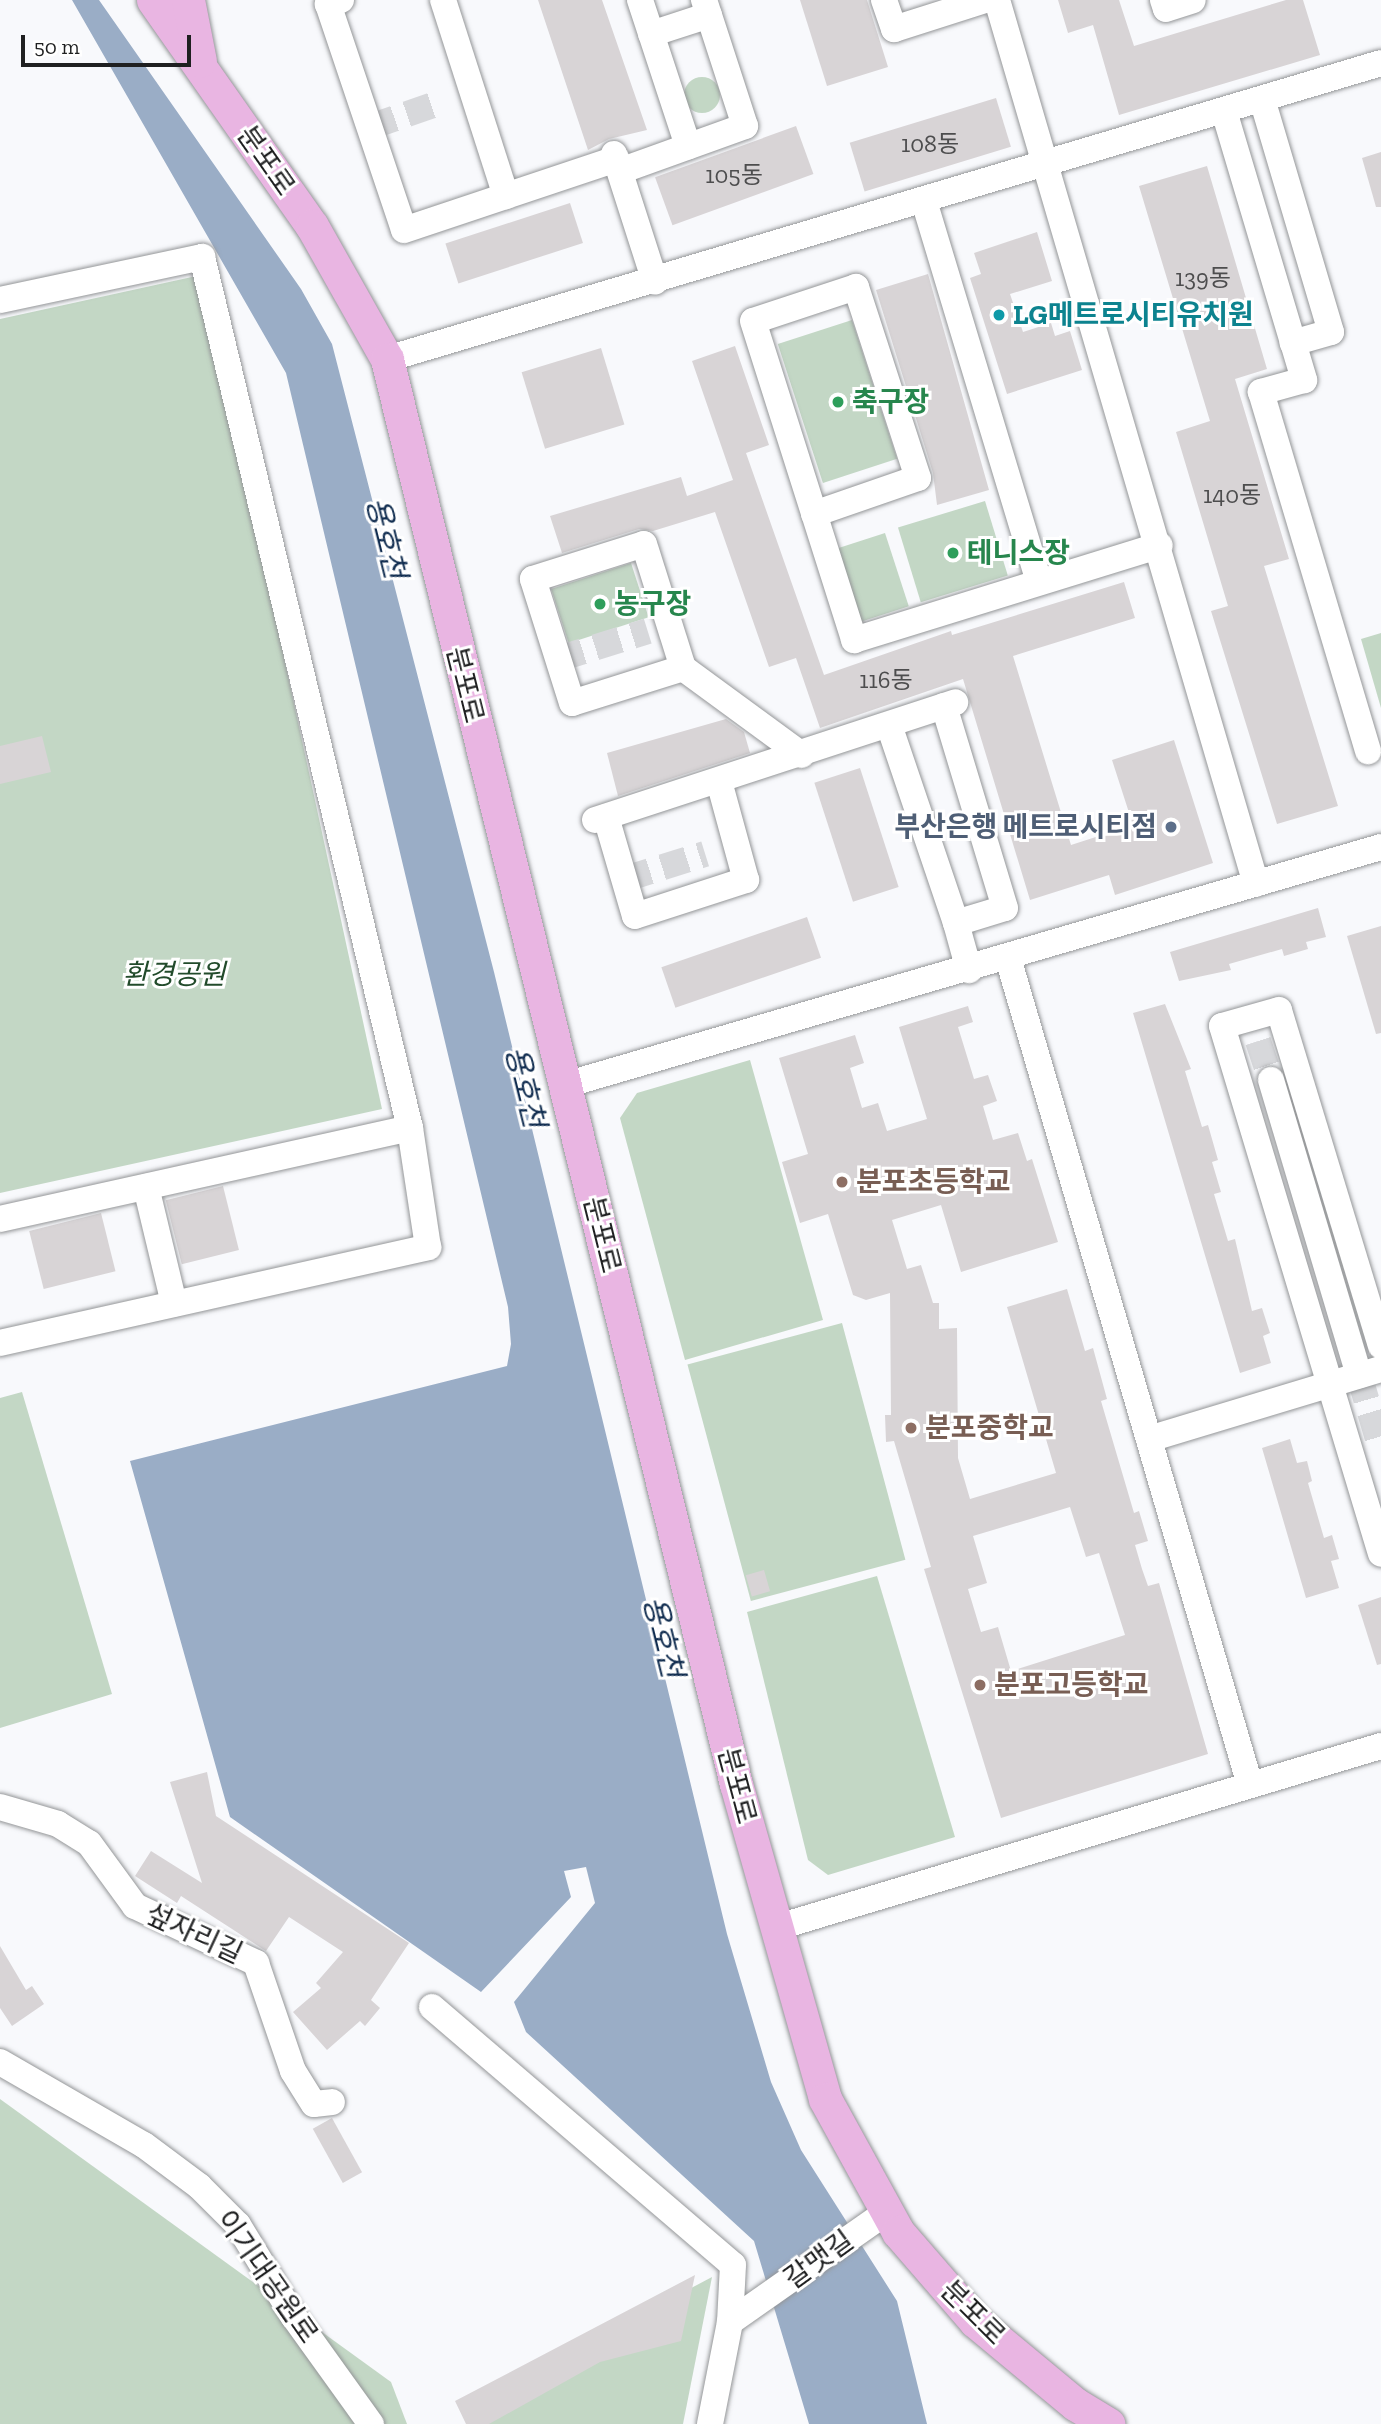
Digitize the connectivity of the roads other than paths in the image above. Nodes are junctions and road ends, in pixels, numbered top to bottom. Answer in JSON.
{"nodes":[{"id":1,"x":153,"y":0,"type":"edge"},
{"id":2,"x":188,"y":0,"type":"edge"},
{"id":3,"x":341,"y":0,"type":"edge"},
{"id":4,"x":443,"y":0,"type":"edge"},
{"id":5,"x":640,"y":0,"type":"edge"},
{"id":6,"x":884,"y":0,"type":"edge"},
{"id":7,"x":985,"y":0,"type":"edge"},
{"id":8,"x":997,"y":0,"type":"edge"},
{"id":9,"x":1163,"y":0,"type":"edge"},
{"id":10,"x":1193,"y":0,"type":"edge"},
{"id":11,"x":706,"y":7,"type":"edge"},
{"id":12,"x":651,"y":34,"type":"junction"},
{"id":13,"x":1381,"y":63,"type":"edge"},
{"id":14,"x":201,"y":66,"type":"junction"},
{"id":15,"x":1262,"y":99,"type":"junction"},
{"id":16,"x":1224,"y":111,"type":"junction"},
{"id":17,"x":688,"y":146,"type":"junction"},
{"id":18,"x":615,"y":158,"type":"junction"},
{"id":19,"x":1046,"y":164,"type":"junction"},
{"id":20,"x":506,"y":196,"type":"junction"},
{"id":21,"x":924,"y":201,"type":"junction"},
{"id":22,"x":655,"y":282,"type":"junction"},
{"id":23,"x":0,"y":300,"type":"edge"},
{"id":24,"x":1293,"y":343,"type":"junction"},
{"id":25,"x":387,"y":359,"type":"junction"},
{"id":26,"x":814,"y":514,"type":"junction"},
{"id":27,"x":1160,"y":544,"type":"junction"},
{"id":28,"x":1039,"y":581,"type":"junction"},
{"id":29,"x":683,"y":668,"type":"junction"},
{"id":30,"x":889,"y":725,"type":"junction"},
{"id":31,"x":1368,"y":751,"type":"dead end"},
{"id":32,"x":802,"y":755,"type":"junction"},
{"id":33,"x":719,"y":781,"type":"junction"},
{"id":34,"x":1381,"y":847,"type":"edge"},
{"id":35,"x":1256,"y":884,"type":"junction"},
{"id":36,"x":956,"y":923,"type":"junction"},
{"id":37,"x":1008,"y":958,"type":"junction"},
{"id":38,"x":969,"y":970,"type":"junction"},
{"id":39,"x":1298,"y":1072,"type":"junction"},
{"id":40,"x":1270,"y":1080,"type":"junction"},
{"id":41,"x":565,"y":1085,"type":"junction"},
{"id":42,"x":1241,"y":1089,"type":"junction"},
{"id":43,"x":410,"y":1128,"type":"junction"},
{"id":44,"x":146,"y":1187,"type":"junction"},
{"id":45,"x":0,"y":1219,"type":"edge"},
{"id":46,"x":174,"y":1304,"type":"junction"},
{"id":47,"x":0,"y":1343,"type":"edge"},
{"id":48,"x":1381,"y":1346,"type":"edge"},
{"id":49,"x":1370,"y":1372,"type":"edge"},
{"id":50,"x":1329,"y":1384,"type":"junction"},
{"id":51,"x":1149,"y":1439,"type":"junction"},
{"id":52,"x":1381,"y":1554,"type":"edge"},
{"id":53,"x":1381,"y":1746,"type":"edge"},
{"id":54,"x":1250,"y":1785,"type":"junction"},
{"id":55,"x":0,"y":1807,"type":"edge"},
{"id":56,"x":775,"y":1928,"type":"junction"},
{"id":57,"x":432,"y":2007,"type":"dead end"},
{"id":58,"x":0,"y":2062,"type":"edge"},
{"id":59,"x":332,"y":2102,"type":"dead end"},
{"id":60,"x":873,"y":2222,"type":"junction"},
{"id":61,"x":730,"y":2322,"type":"junction"},
{"id":62,"x":371,"y":2424,"type":"edge"},
{"id":63,"x":709,"y":2424,"type":"edge"},
{"id":64,"x":1108,"y":2424,"type":"edge"}],
"edges":[{"from":1,"to":14,"type":"main road","name":"분포로"},
{"from":2,"to":14,"type":"main road"},
{"from":3,"to":20,"type":"street"},
{"from":4,"to":20,"type":"street"},
{"from":5,"to":12,"type":"street"},
{"from":6,"to":7,"type":"street"},
{"from":8,"to":19,"type":"street"},
{"from":9,"to":10,"type":"street"},
{"from":11,"to":12,"type":"street"},
{"from":11,"to":17,"type":"street"},
{"from":12,"to":17,"type":"street"},
{"from":13,"to":15,"type":"street"},
{"from":14,"to":25,"type":"main road","name":"분포로"},
{"from":15,"to":16,"type":"street"},
{"from":15,"to":24,"type":"street"},
{"from":16,"to":19,"type":"street"},
{"from":16,"to":24,"type":"street"},
{"from":17,"to":18,"type":"street"},
{"from":18,"to":20,"type":"street"},
{"from":18,"to":22,"type":"street"},
{"from":19,"to":21,"type":"street"},
{"from":19,"to":27,"type":"street"},
{"from":21,"to":22,"type":"street"},
{"from":21,"to":28,"type":"street"},
{"from":22,"to":25,"type":"street"},
{"from":23,"to":43,"type":"street"},
{"from":24,"to":31,"type":"street"},
{"from":25,"to":41,"type":"main road","name":"분포로"},
{"from":26,"to":26,"type":"street"},
{"from":26,"to":28,"type":"street"},
{"from":27,"to":28,"type":"street"},
{"from":27,"to":35,"type":"street"},
{"from":29,"to":29,"type":"street"},
{"from":29,"to":32,"type":"street"},
{"from":30,"to":32,"type":"street"},
{"from":30,"to":36,"type":"street"},
{"from":30,"to":36,"type":"street"},
{"from":32,"to":33,"type":"street"},
{"from":33,"to":33,"type":"street"},
{"from":34,"to":35,"type":"street"},
{"from":35,"to":37,"type":"street"},
{"from":36,"to":38,"type":"street"},
{"from":37,"to":38,"type":"street"},
{"from":37,"to":51,"type":"street"},
{"from":38,"to":41,"type":"street"},
{"from":39,"to":40,"type":"street"},
{"from":39,"to":42,"type":"street"},
{"from":39,"to":48,"type":"street"},
{"from":40,"to":42,"type":"street"},
{"from":40,"to":49,"type":"street"},
{"from":41,"to":56,"type":"main road","name":"분포로"},
{"from":42,"to":50,"type":"street"},
{"from":43,"to":44,"type":"street"},
{"from":43,"to":46,"type":"street"},
{"from":44,"to":45,"type":"street"},
{"from":44,"to":46,"type":"street"},
{"from":46,"to":47,"type":"street"},
{"from":49,"to":50,"type":"street"},
{"from":50,"to":51,"type":"street"},
{"from":50,"to":52,"type":"street"},
{"from":51,"to":54,"type":"street"},
{"from":53,"to":54,"type":"street"},
{"from":54,"to":56,"type":"street"},
{"from":55,"to":59,"type":"street","name":"섶자리길"},
{"from":56,"to":60,"type":"main road","name":"분포로"},
{"from":57,"to":61,"type":"street"},
{"from":58,"to":62,"type":"street","name":"이기대공원로"},
{"from":60,"to":61,"type":"street","name":"갈맷길"},
{"from":60,"to":64,"type":"main road","name":"분포로"},
{"from":61,"to":63,"type":"street"}]}
